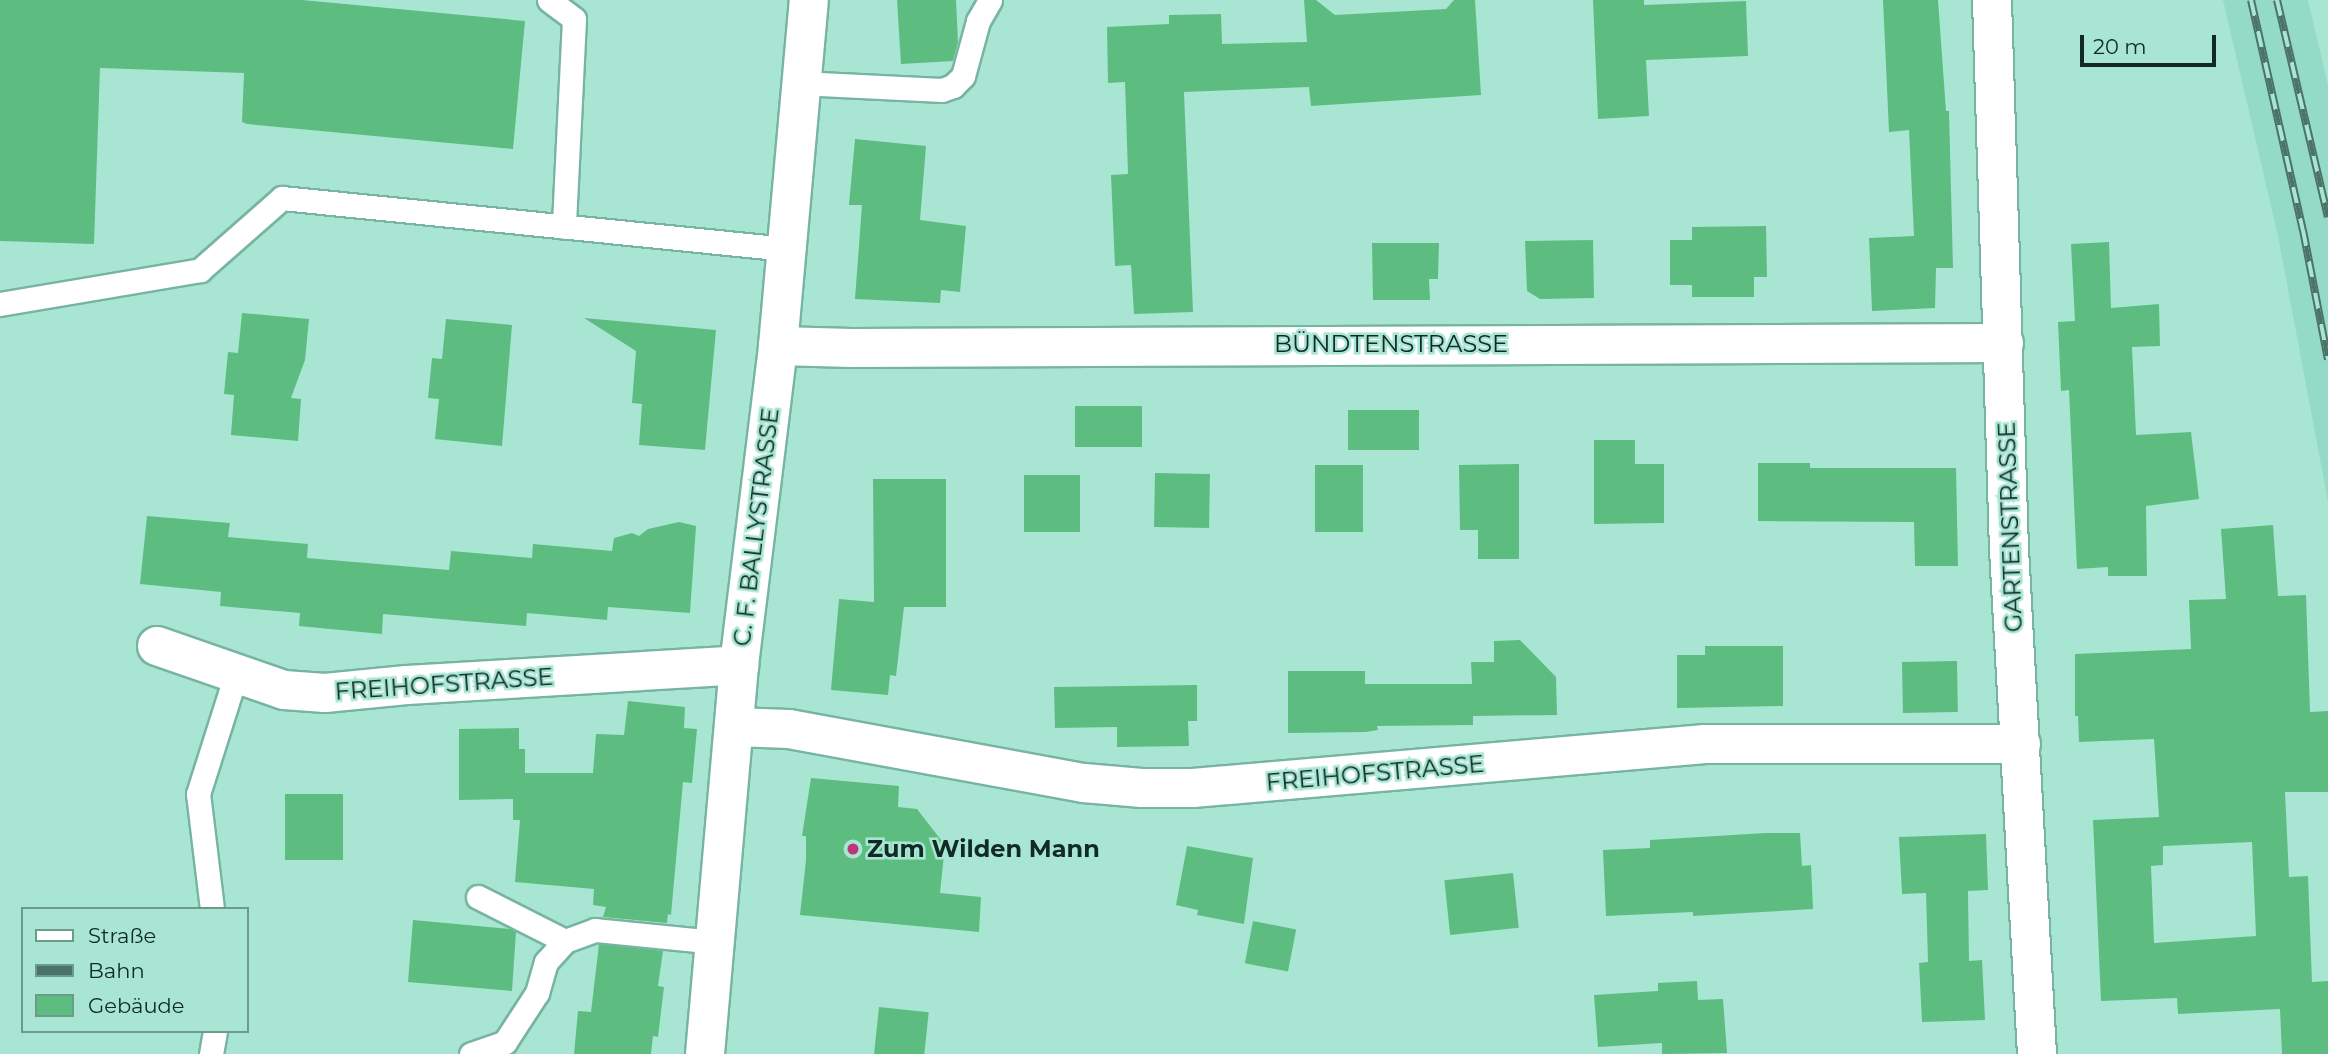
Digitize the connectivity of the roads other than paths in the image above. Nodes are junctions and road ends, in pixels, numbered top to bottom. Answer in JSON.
{"nodes":[{"id":1,"x":549,"y":0,"type":"edge"},
{"id":2,"x":808,"y":0,"type":"edge"},
{"id":3,"x":990,"y":0,"type":"edge"},
{"id":4,"x":1993,"y":0,"type":"edge"},
{"id":5,"x":799,"y":83,"type":"junction"},
{"id":6,"x":564,"y":227,"type":"junction"},
{"id":7,"x":787,"y":249,"type":"junction"},
{"id":8,"x":0,"y":304,"type":"edge"},
{"id":9,"x":2004,"y":343,"type":"junction"},
{"id":10,"x":778,"y":345,"type":"junction"},
{"id":11,"x":157,"y":646,"type":"dead end"},
{"id":12,"x":738,"y":665,"type":"junction"},
{"id":13,"x":236,"y":674,"type":"junction"},
{"id":14,"x":734,"y":727,"type":"junction"},
{"id":15,"x":2021,"y":744,"type":"junction"},
{"id":16,"x":478,"y":897,"type":"dead end"},
{"id":17,"x":212,"y":907,"type":"edge"},
{"id":18,"x":565,"y":941,"type":"junction"},
{"id":19,"x":715,"y":942,"type":"junction"},
{"id":20,"x":215,"y":1033,"type":"edge"},
{"id":21,"x":211,"y":1054,"type":"edge"},
{"id":22,"x":471,"y":1054,"type":"edge"},
{"id":23,"x":705,"y":1054,"type":"edge"},
{"id":24,"x":2037,"y":1054,"type":"edge"}],
"edges":[{"from":1,"to":6,"type":"lane"},
{"from":2,"to":5,"type":"street","name":"C. F. BALLYSTRASSE"},
{"from":3,"to":5,"type":"lane"},
{"from":4,"to":9,"type":"street","name":"GARTENSTRASSE"},
{"from":5,"to":7,"type":"street","name":"C. F. BALLYSTRASSE"},
{"from":6,"to":7,"type":"lane"},
{"from":6,"to":8,"type":"lane"},
{"from":7,"to":10,"type":"street","name":"C. F. BALLYSTRASSE"},
{"from":9,"to":10,"type":"street","name":"BÜNDTENSTRASSE"},
{"from":9,"to":15,"type":"street","name":"GARTENSTRASSE"},
{"from":10,"to":12,"type":"street","name":"C. F. BALLYSTRASSE"},
{"from":11,"to":13,"type":"street","name":"FREIHOFSTRASSE"},
{"from":12,"to":13,"type":"street","name":"FREIHOFSTRASSE"},
{"from":12,"to":14,"type":"street","name":"C. F. BALLYSTRASSE"},
{"from":13,"to":17,"type":"lane"},
{"from":14,"to":15,"type":"street","name":"FREIHOFSTRASSE"},
{"from":14,"to":19,"type":"street","name":"C. F. BALLYSTRASSE"},
{"from":15,"to":24,"type":"street","name":"GARTENSTRASSE"},
{"from":16,"to":18,"type":"lane"},
{"from":18,"to":19,"type":"lane"},
{"from":18,"to":22,"type":"lane"},
{"from":19,"to":23,"type":"street","name":"C. F. BALLYSTRASSE"},
{"from":20,"to":21,"type":"lane"}]}
